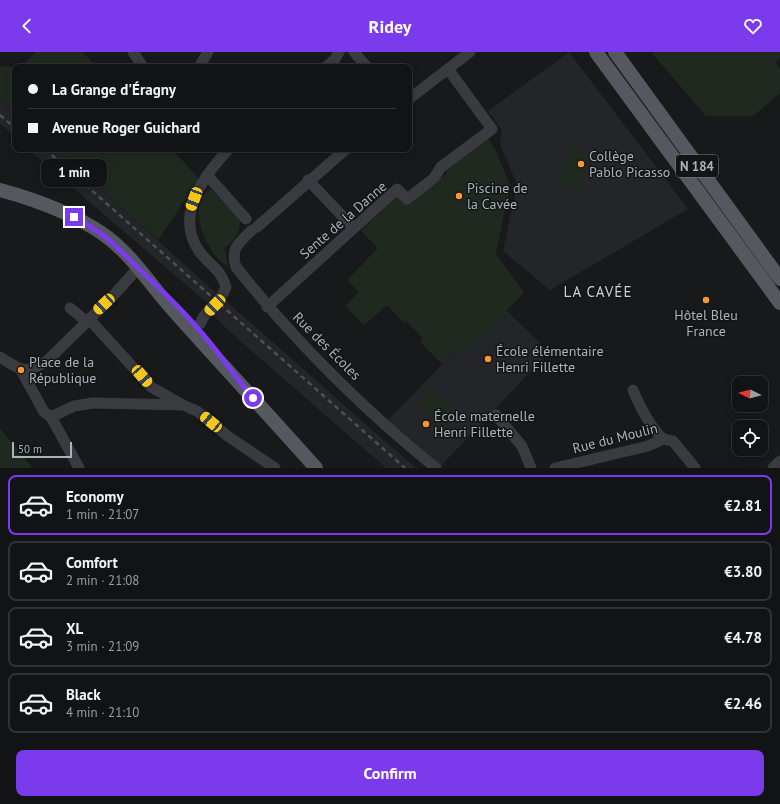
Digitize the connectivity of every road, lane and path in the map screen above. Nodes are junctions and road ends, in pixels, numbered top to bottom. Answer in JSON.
{"nodes":[{"id":1,"x":133,"y":52,"type":"edge"},
{"id":2,"x":208,"y":52,"type":"edge"},
{"id":3,"x":339,"y":52,"type":"edge"},
{"id":4,"x":354,"y":52,"type":"edge"},
{"id":5,"x":470,"y":52,"type":"edge"},
{"id":6,"x":596,"y":52,"type":"edge"},
{"id":7,"x":615,"y":52,"type":"edge"},
{"id":8,"x":141,"y":64,"type":"edge"},
{"id":9,"x":202,"y":64,"type":"edge"},
{"id":10,"x":329,"y":64,"type":"edge"},
{"id":11,"x":364,"y":64,"type":"edge"},
{"id":12,"x":448,"y":69,"type":"junction"},
{"id":13,"x":412,"y":97,"type":"edge"},
{"id":14,"x":227,"y":152,"type":"edge"},
{"id":15,"x":342,"y":152,"type":"edge"},
{"id":16,"x":208,"y":176,"type":"junction"},
{"id":17,"x":308,"y":180,"type":"junction"},
{"id":18,"x":0,"y":190,"type":"edge"},
{"id":19,"x":0,"y":197,"type":"edge"},
{"id":20,"x":40,"y":204,"type":"junction"},
{"id":21,"x":349,"y":223,"type":"dead end"},
{"id":22,"x":252,"y":224,"type":"junction"},
{"id":23,"x":138,"y":268,"type":"junction"},
{"id":24,"x":780,"y":279,"type":"edge"},
{"id":25,"x":780,"y":303,"type":"edge"},
{"id":26,"x":267,"y":307,"type":"junction"},
{"id":27,"x":70,"y":308,"type":"dead end"},
{"id":28,"x":88,"y":320,"type":"junction"},
{"id":29,"x":194,"y":325,"type":"junction"},
{"id":30,"x":0,"y":357,"type":"edge"},
{"id":31,"x":21,"y":370,"type":"junction"},
{"id":32,"x":633,"y":390,"type":"dead end"},
{"id":33,"x":183,"y":405,"type":"junction"},
{"id":34,"x":496,"y":415,"type":"dead end"},
{"id":35,"x":51,"y":417,"type":"junction"},
{"id":36,"x":663,"y":439,"type":"junction"},
{"id":37,"x":780,"y":461,"type":"edge"},
{"id":38,"x":690,"y":466,"type":"edge"},
{"id":39,"x":79,"y":468,"type":"edge"},
{"id":40,"x":275,"y":468,"type":"edge"},
{"id":41,"x":316,"y":468,"type":"edge"},
{"id":42,"x":436,"y":468,"type":"edge"},
{"id":43,"x":531,"y":468,"type":"edge"},
{"id":44,"x":555,"y":468,"type":"edge"},
{"id":45,"x":773,"y":468,"type":"edge"}],
"edges":[{"from":1,"to":8,"type":"street"},
{"from":2,"to":9,"type":"street"},
{"from":3,"to":10,"type":"street"},
{"from":4,"to":11,"type":"street"},
{"from":5,"to":12,"type":"street"},
{"from":6,"to":25,"type":"main road","number":"N 184"},
{"from":7,"to":24,"type":"main road","number":"N 184"},
{"from":12,"to":13,"type":"street"},
{"from":12,"to":26,"type":"street","name":"Sente de la Danne"},
{"from":14,"to":16,"type":"street"},
{"from":15,"to":17,"type":"street","name":"Rue des Écoles"},
{"from":16,"to":22,"type":"street"},
{"from":16,"to":29,"type":"street"},
{"from":17,"to":21,"type":"street","name":"Sente de la Danne"},
{"from":17,"to":22,"type":"street","name":"Rue des Écoles"},
{"from":18,"to":20,"type":"main road"},
{"from":19,"to":20,"type":"main road"},
{"from":20,"to":23,"type":"main road"},
{"from":22,"to":26,"type":"street","name":"Rue des Écoles"},
{"from":23,"to":28,"type":"street"},
{"from":23,"to":29,"type":"main road"},
{"from":23,"to":29,"type":"main road"},
{"from":26,"to":42,"type":"street","name":"Rue des Écoles"},
{"from":27,"to":28,"type":"street"},
{"from":28,"to":31,"type":"street"},
{"from":28,"to":33,"type":"street"},
{"from":29,"to":41,"type":"main road"},
{"from":30,"to":31,"type":"street"},
{"from":31,"to":35,"type":"street"},
{"from":32,"to":36,"type":"street"},
{"from":33,"to":35,"type":"street"},
{"from":33,"to":40,"type":"street"},
{"from":34,"to":43,"type":"street"},
{"from":35,"to":39,"type":"street"},
{"from":36,"to":38,"type":"street","name":"Rue du Moulin"},
{"from":36,"to":44,"type":"street","name":"Rue du Moulin"},
{"from":37,"to":45,"type":"street"}]}
